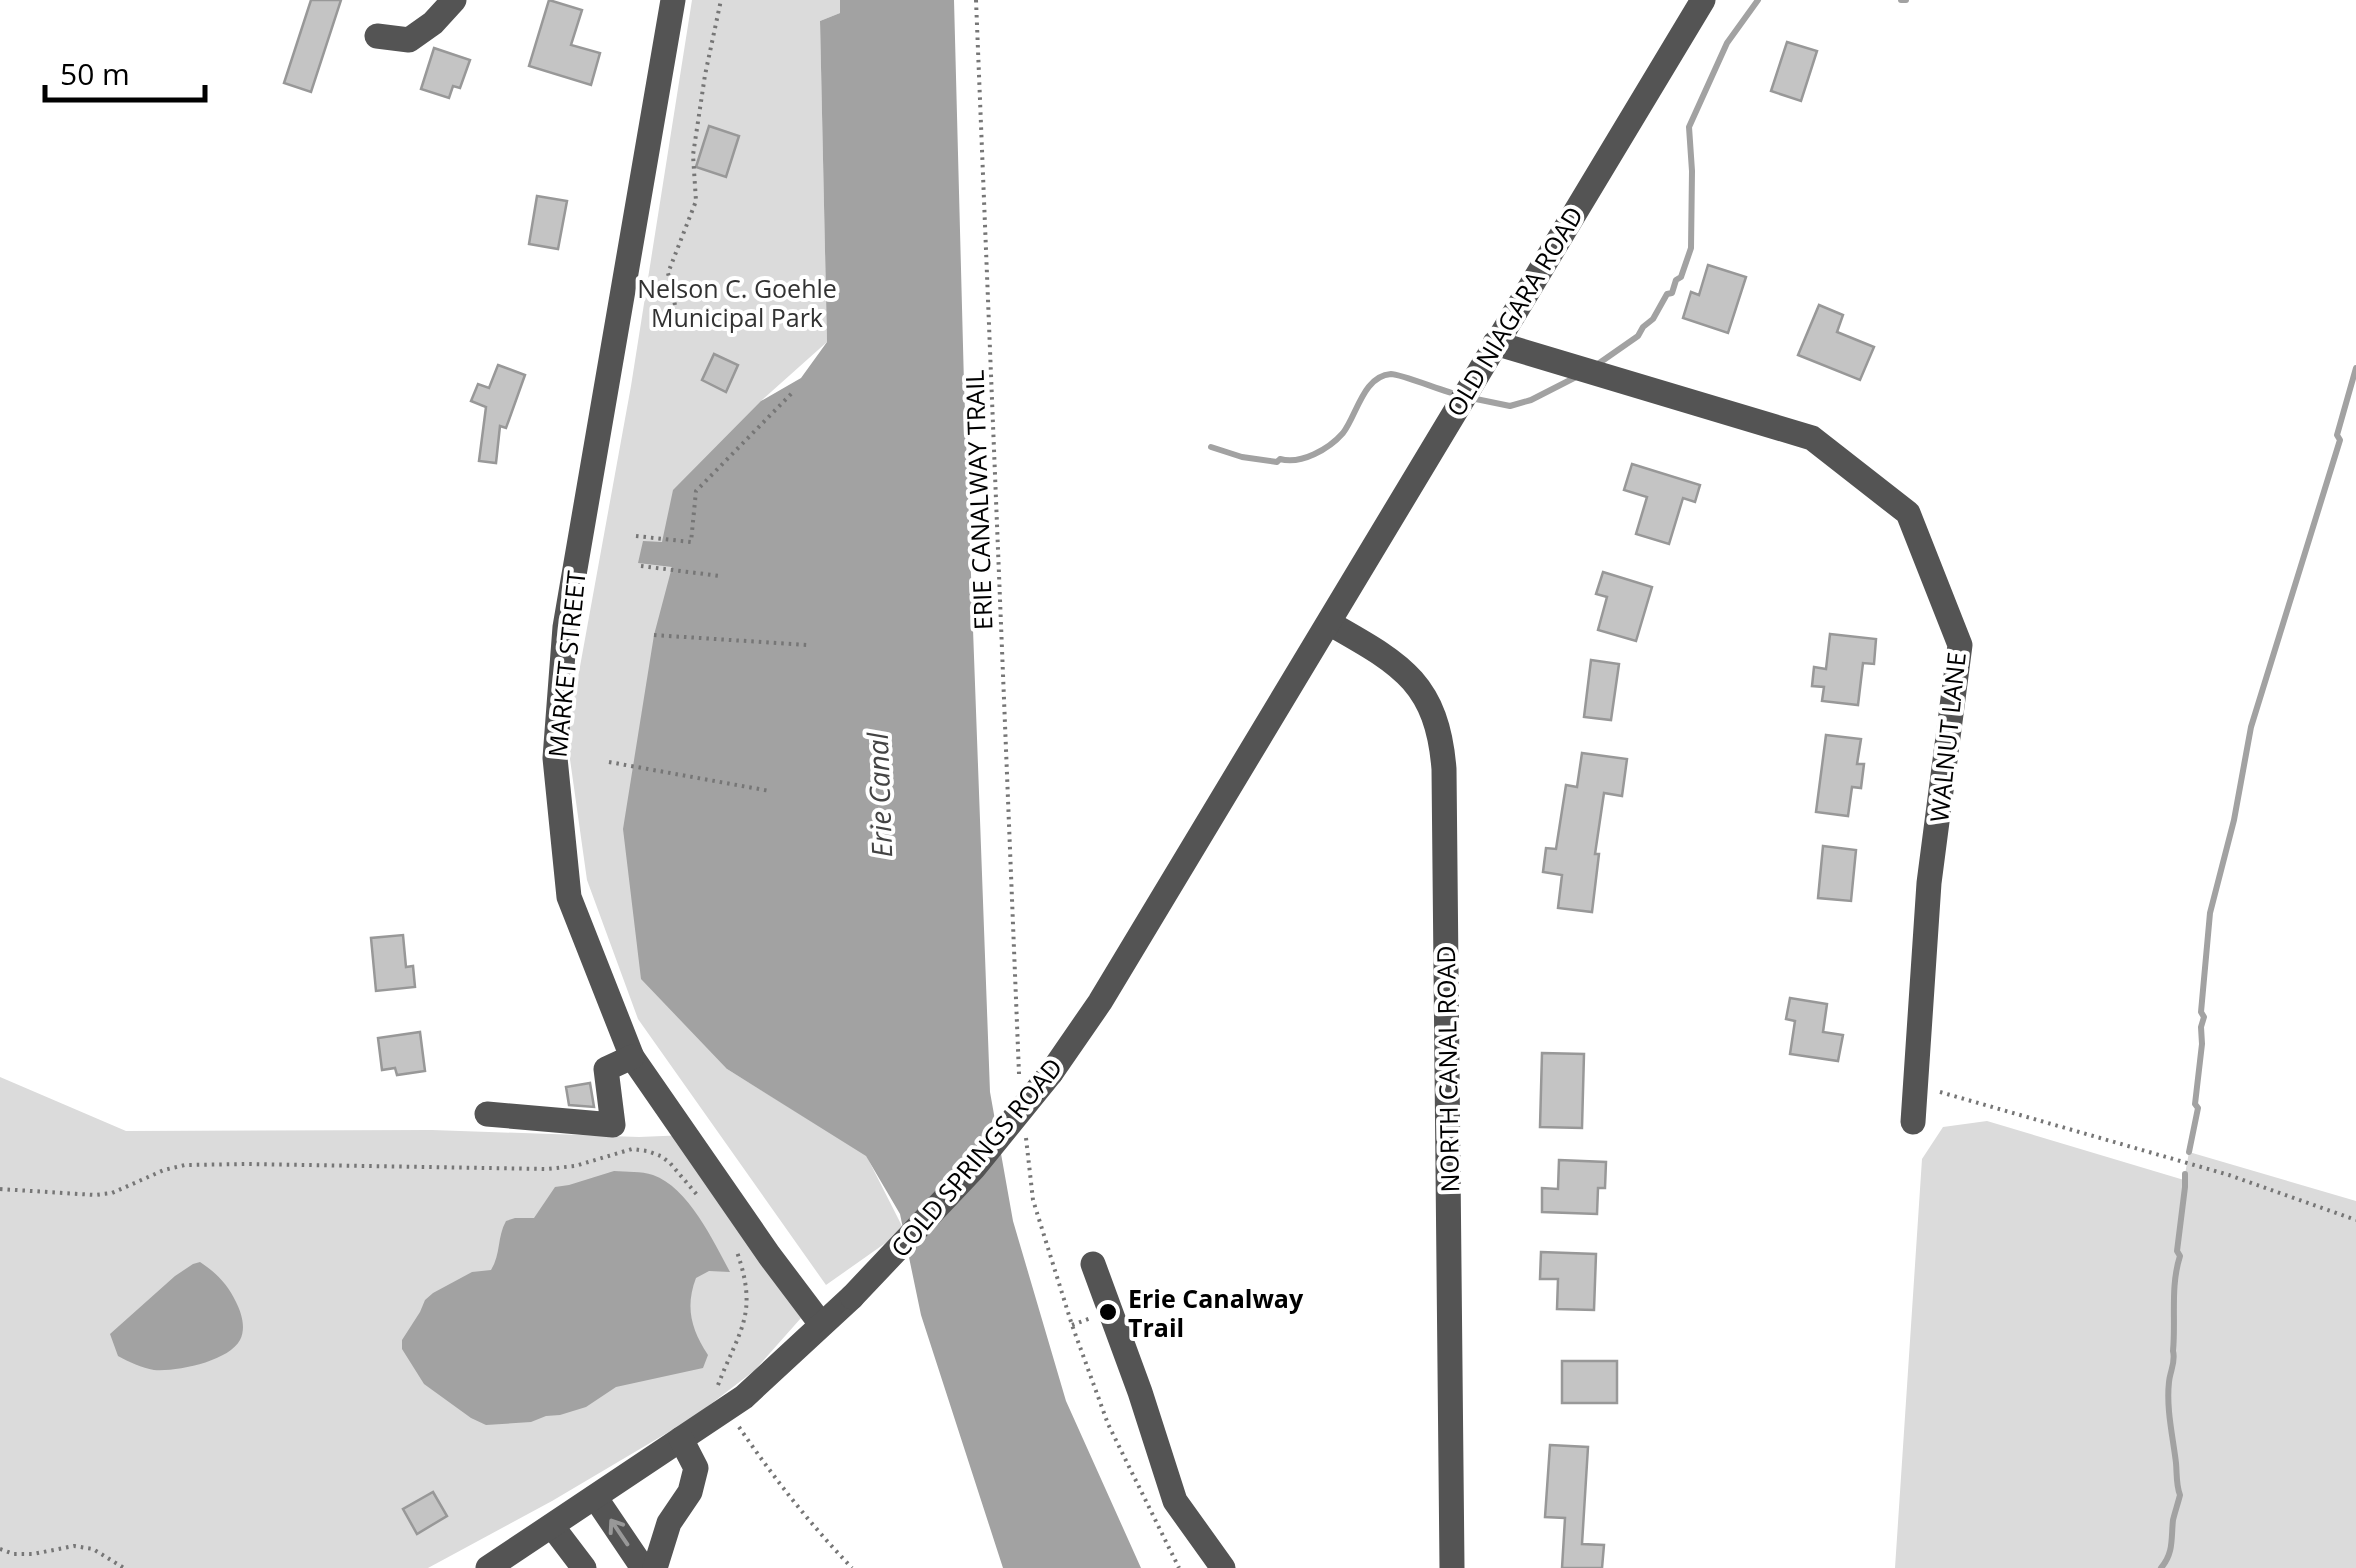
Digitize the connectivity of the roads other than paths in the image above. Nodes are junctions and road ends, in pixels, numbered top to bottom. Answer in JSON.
{"nodes":[{"id":1,"x":454,"y":0,"type":"edge"},
{"id":2,"x":673,"y":0,"type":"edge"},
{"id":3,"x":1702,"y":0,"type":"edge"},
{"id":4,"x":377,"y":36,"type":"dead end"},
{"id":5,"x":1495,"y":343,"type":"junction"},
{"id":6,"x":1329,"y":623,"type":"junction"},
{"id":7,"x":632,"y":1056,"type":"junction"},
{"id":8,"x":487,"y":1114,"type":"dead end"},
{"id":9,"x":1913,"y":1122,"type":"dead end"},
{"id":10,"x":1092,"y":1264,"type":"dead end"},
{"id":11,"x":821,"y":1324,"type":"junction"},
{"id":12,"x":681,"y":1439,"type":"junction"},
{"id":13,"x":595,"y":1497,"type":"junction"},
{"id":14,"x":552,"y":1526,"type":"junction"},
{"id":15,"x":488,"y":1568,"type":"edge"},
{"id":16,"x":584,"y":1568,"type":"edge"},
{"id":17,"x":643,"y":1568,"type":"edge"},
{"id":18,"x":655,"y":1568,"type":"edge"},
{"id":19,"x":1224,"y":1568,"type":"edge"},
{"id":20,"x":1452,"y":1568,"type":"edge"}],
"edges":[{"from":1,"to":4,"type":"street"},
{"from":2,"to":7,"type":"street","name":"MARKET STREET"},
{"from":3,"to":5,"type":"street","name":"OLD NIAGARA ROAD"},
{"from":5,"to":6,"type":"street","name":"OLD NIAGARA ROAD"},
{"from":5,"to":9,"type":"street","name":"WALNUT LANE"},
{"from":6,"to":11,"type":"street","name":"COLD SPRINGS ROAD","bridge":true},
{"from":6,"to":20,"type":"street","name":"NORTH CANAL ROAD"},
{"from":7,"to":8,"type":"street"},
{"from":7,"to":11,"type":"street","name":"MARKET STREET"},
{"from":10,"to":19,"type":"street"},
{"from":11,"to":12,"type":"street","name":"COLD SPRINGS ROAD"},
{"from":12,"to":13,"type":"street","name":"COLD SPRINGS ROAD"},
{"from":12,"to":18,"type":"street"},
{"from":13,"to":14,"type":"street","name":"COLD SPRINGS ROAD"},
{"from":17,"to":13,"type":"street","one_way":true},
{"from":14,"to":15,"type":"street","name":"COLD SPRINGS ROAD"},
{"from":14,"to":16,"type":"street"}]}
